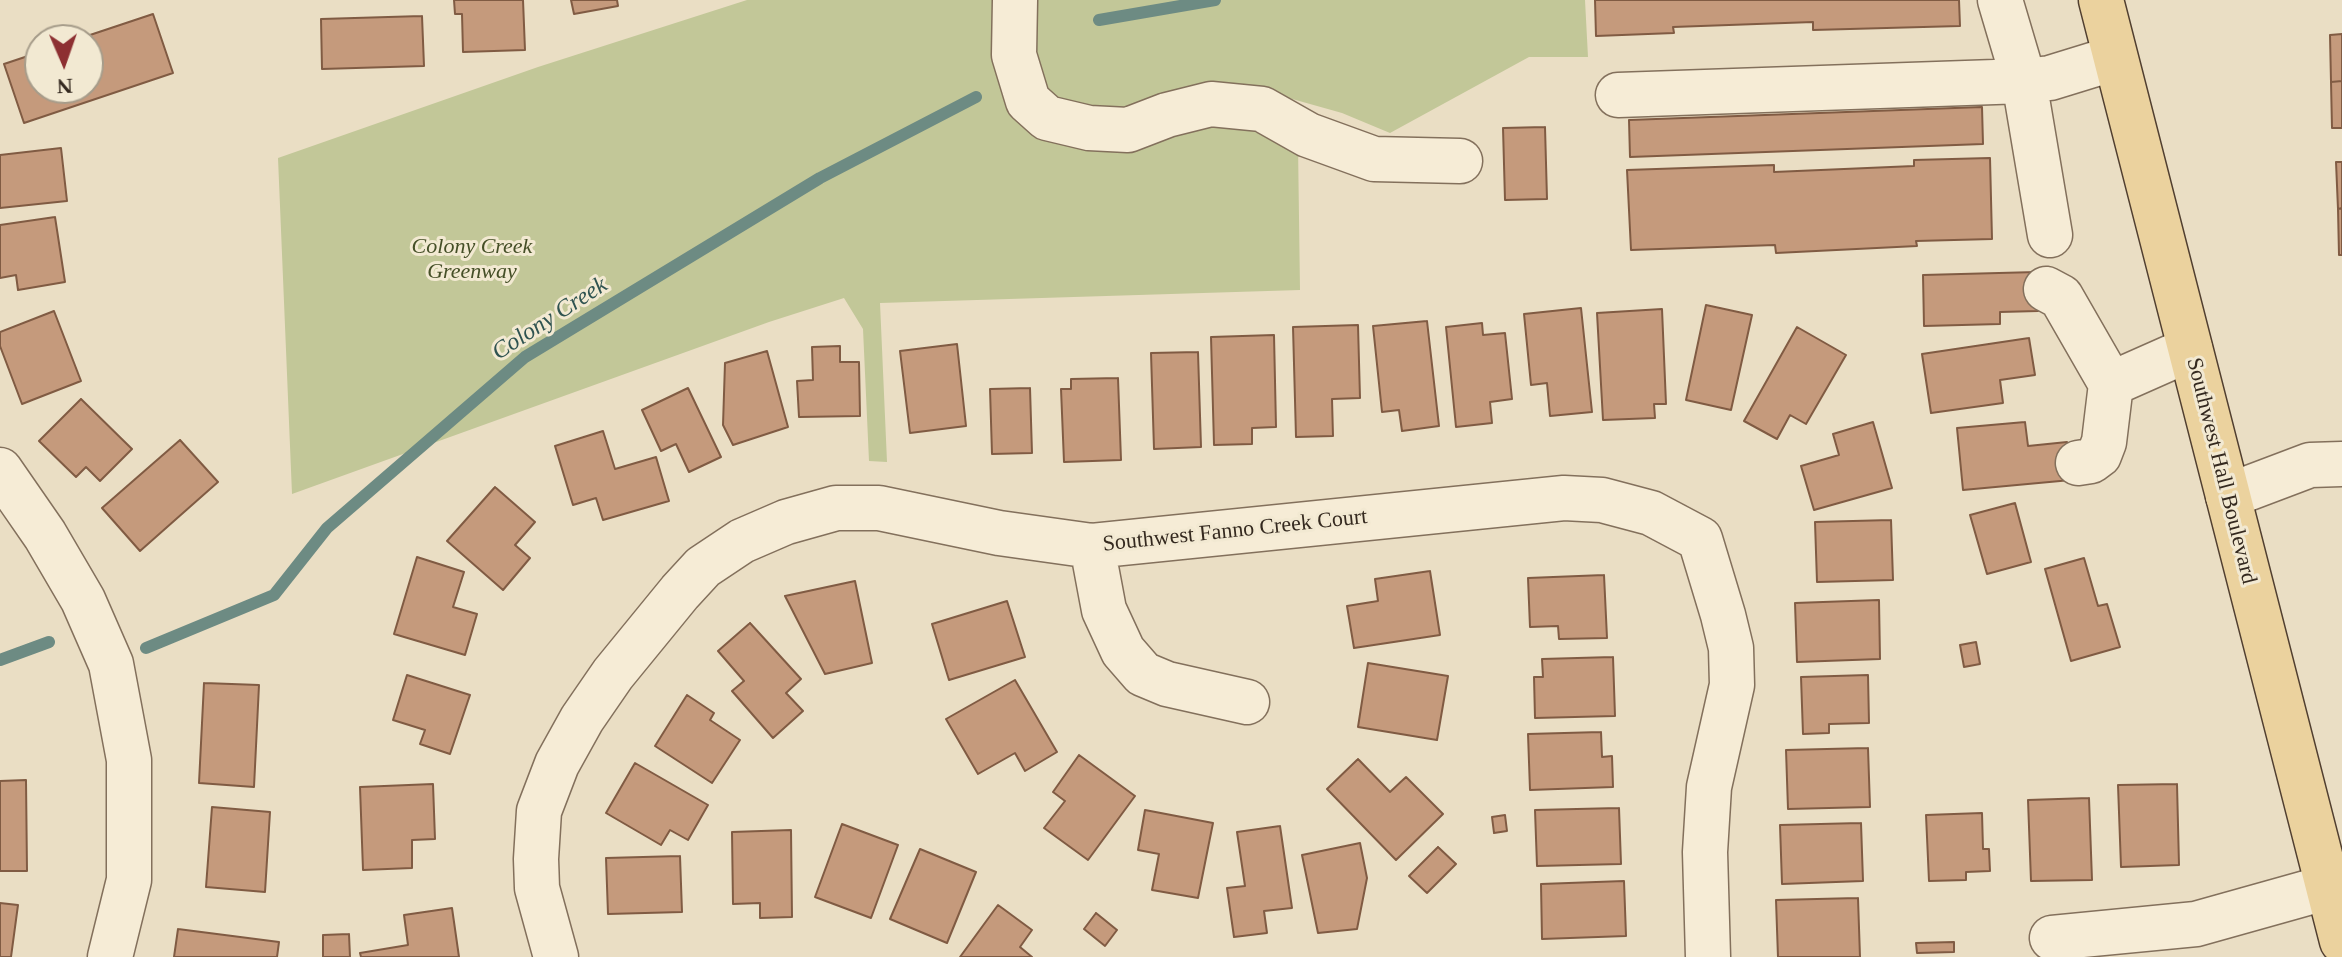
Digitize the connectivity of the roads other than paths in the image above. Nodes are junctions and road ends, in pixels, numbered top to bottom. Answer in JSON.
{"nodes":[{"id":1,"x":1015,"y":0,"type":"edge"},
{"id":2,"x":2000,"y":0,"type":"edge"},
{"id":3,"x":2101,"y":0,"type":"edge"},
{"id":4,"x":2115,"y":58,"type":"junction"},
{"id":5,"x":2024,"y":81,"type":"junction"},
{"id":6,"x":1618,"y":95,"type":"dead end"},
{"id":7,"x":1460,"y":161,"type":"dead end"},
{"id":8,"x":2050,"y":235,"type":"dead end"},
{"id":9,"x":2046,"y":289,"type":"dead end"},
{"id":10,"x":2190,"y":349,"type":"junction"},
{"id":11,"x":2111,"y":384,"type":"junction"},
{"id":12,"x":2078,"y":463,"type":"dead end"},
{"id":13,"x":2342,"y":464,"type":"edge"},
{"id":14,"x":0,"y":470,"type":"edge"},
{"id":15,"x":2228,"y":496,"type":"junction"},
{"id":16,"x":1092,"y":546,"type":"junction"},
{"id":17,"x":1247,"y":702,"type":"dead end"},
{"id":18,"x":2328,"y":887,"type":"junction"},
{"id":19,"x":2052,"y":938,"type":"dead end"},
{"id":20,"x":2342,"y":941,"type":"edge"},
{"id":21,"x":110,"y":957,"type":"edge"},
{"id":22,"x":556,"y":957,"type":"edge"},
{"id":23,"x":1708,"y":957,"type":"edge"}],
"edges":[{"from":1,"to":7,"type":"street"},
{"from":2,"to":5,"type":"street"},
{"from":3,"to":4,"type":"main road","name":"Southwest Hall Boulevard"},
{"from":4,"to":5,"type":"street"},
{"from":4,"to":10,"type":"main road","name":"Southwest Hall Boulevard"},
{"from":5,"to":6,"type":"street"},
{"from":5,"to":8,"type":"street"},
{"from":9,"to":11,"type":"street"},
{"from":10,"to":11,"type":"street"},
{"from":10,"to":15,"type":"main road","name":"Southwest Hall Boulevard"},
{"from":11,"to":12,"type":"street"},
{"from":13,"to":15,"type":"street"},
{"from":14,"to":21,"type":"street"},
{"from":15,"to":18,"type":"main road","name":"Southwest Hall Boulevard"},
{"from":16,"to":17,"type":"street"},
{"from":16,"to":22,"type":"street","name":"Southwest Fanno Creek Court"},
{"from":16,"to":23,"type":"street","name":"Southwest Fanno Creek Court"},
{"from":18,"to":19,"type":"street"},
{"from":18,"to":20,"type":"main road","name":"Southwest Hall Boulevard"}]}
